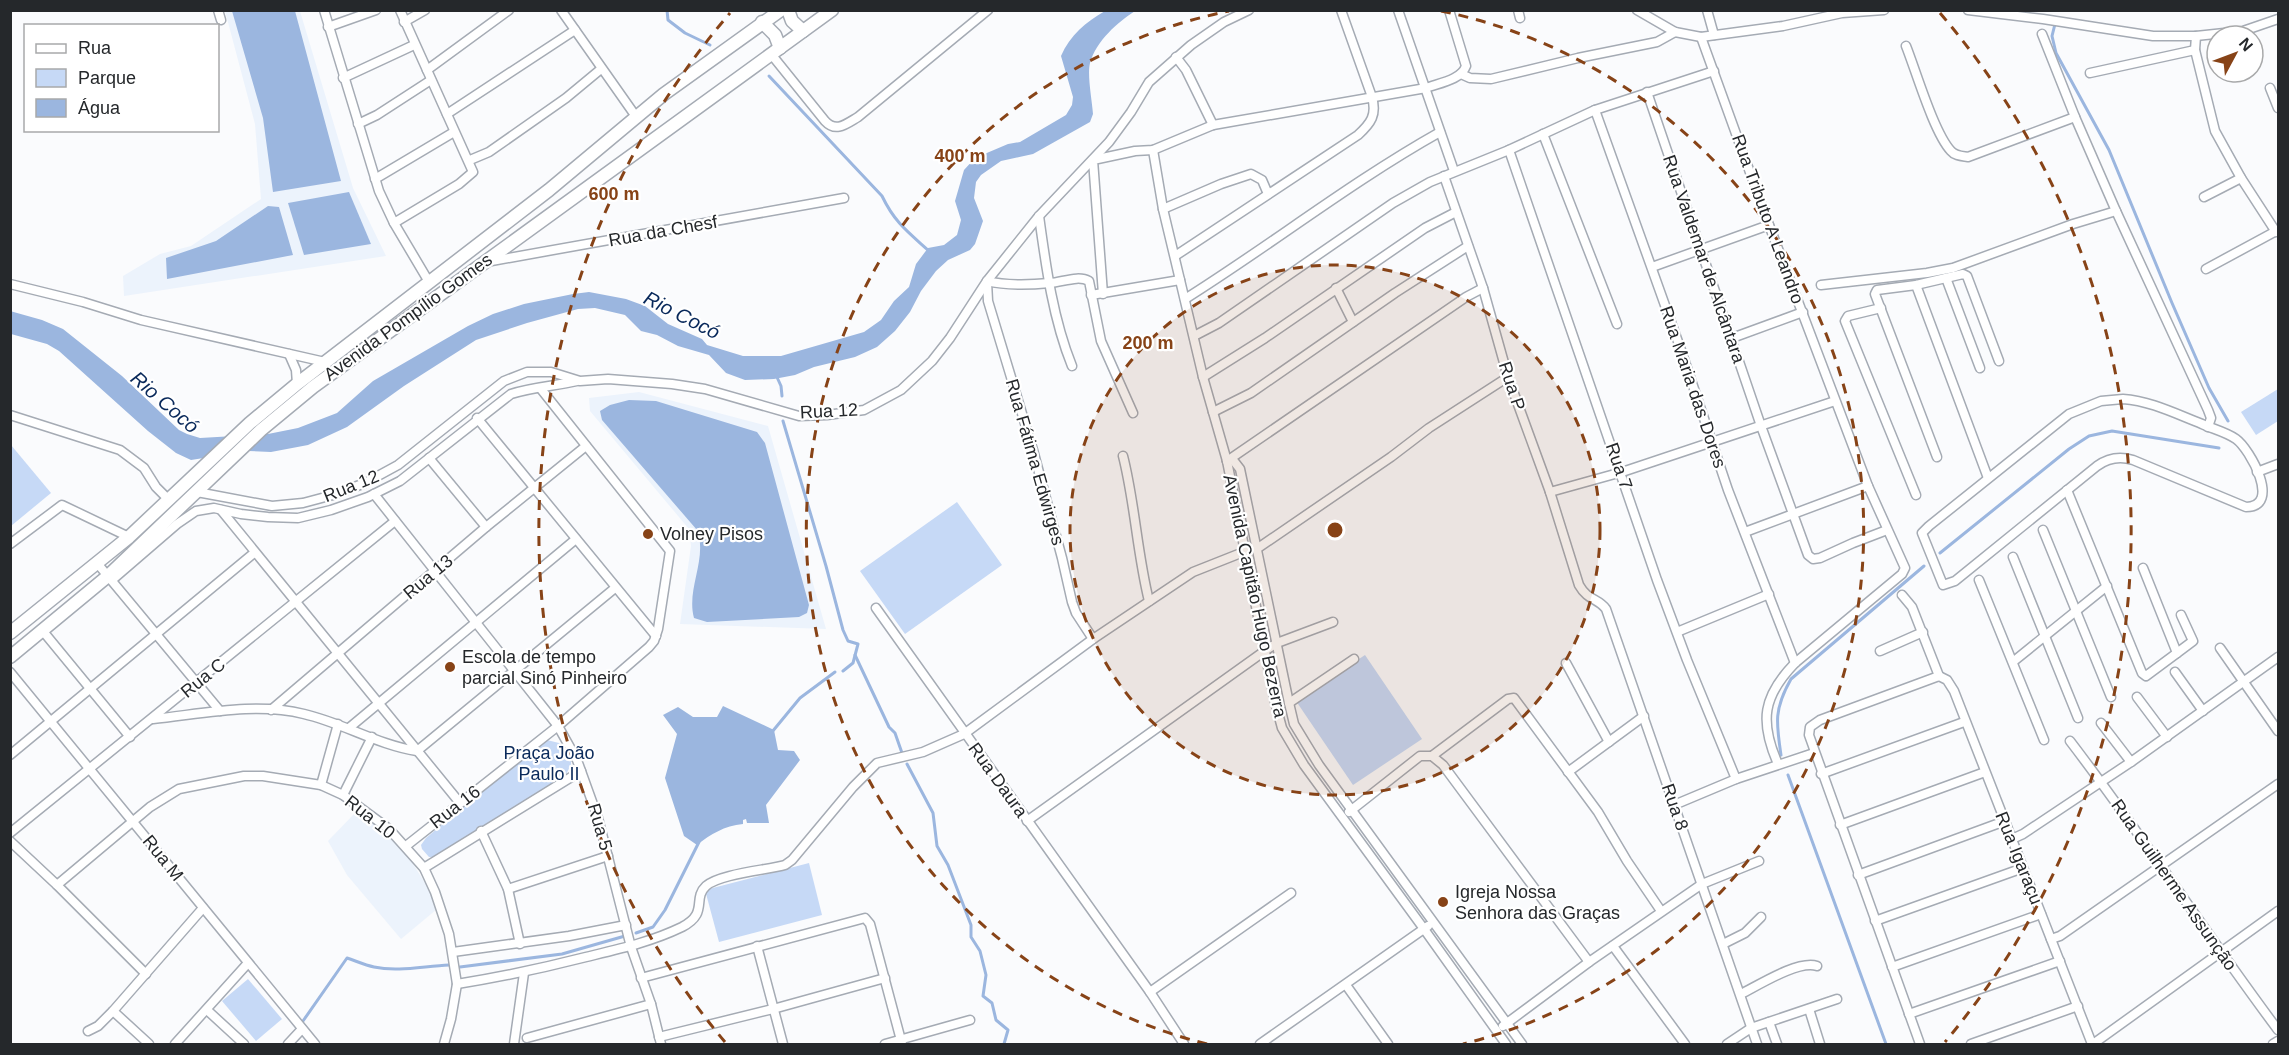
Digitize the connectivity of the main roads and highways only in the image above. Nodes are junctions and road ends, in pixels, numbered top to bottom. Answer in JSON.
{"nodes":[{"id":1,"x":781,"y":10,"type":"edge"},
{"id":2,"x":788,"y":10,"type":"edge"},
{"id":3,"x":832,"y":10,"type":"edge"},
{"id":4,"x":762,"y":22,"type":"junction"},
{"id":5,"x":803,"y":31,"type":"junction"},
{"id":6,"x":776,"y":51,"type":"junction"},
{"id":7,"x":256,"y":427,"type":"junction"},
{"id":8,"x":10,"y":633,"type":"edge"},
{"id":9,"x":10,"y":657,"type":"edge"}],
"edges":[{"from":1,"to":4,"type":"main road","name":"Avenida Pompílio Gomes"},
{"from":2,"to":5,"type":"main road"},
{"from":3,"to":5,"type":"main road","name":"Avenida Pompílio Gomes"},
{"from":4,"to":6,"type":"main road"},
{"from":4,"to":7,"type":"main road","name":"Avenida Pompílio Gomes"},
{"from":5,"to":6,"type":"main road","name":"Avenida Pompílio Gomes"},
{"from":6,"to":7,"type":"main road","name":"Avenida Pompílio Gomes"},
{"from":7,"to":8,"type":"main road","name":"Avenida Pompílio Gomes"},
{"from":7,"to":9,"type":"main road","name":"Avenida Pompílio Gomes"}]}
